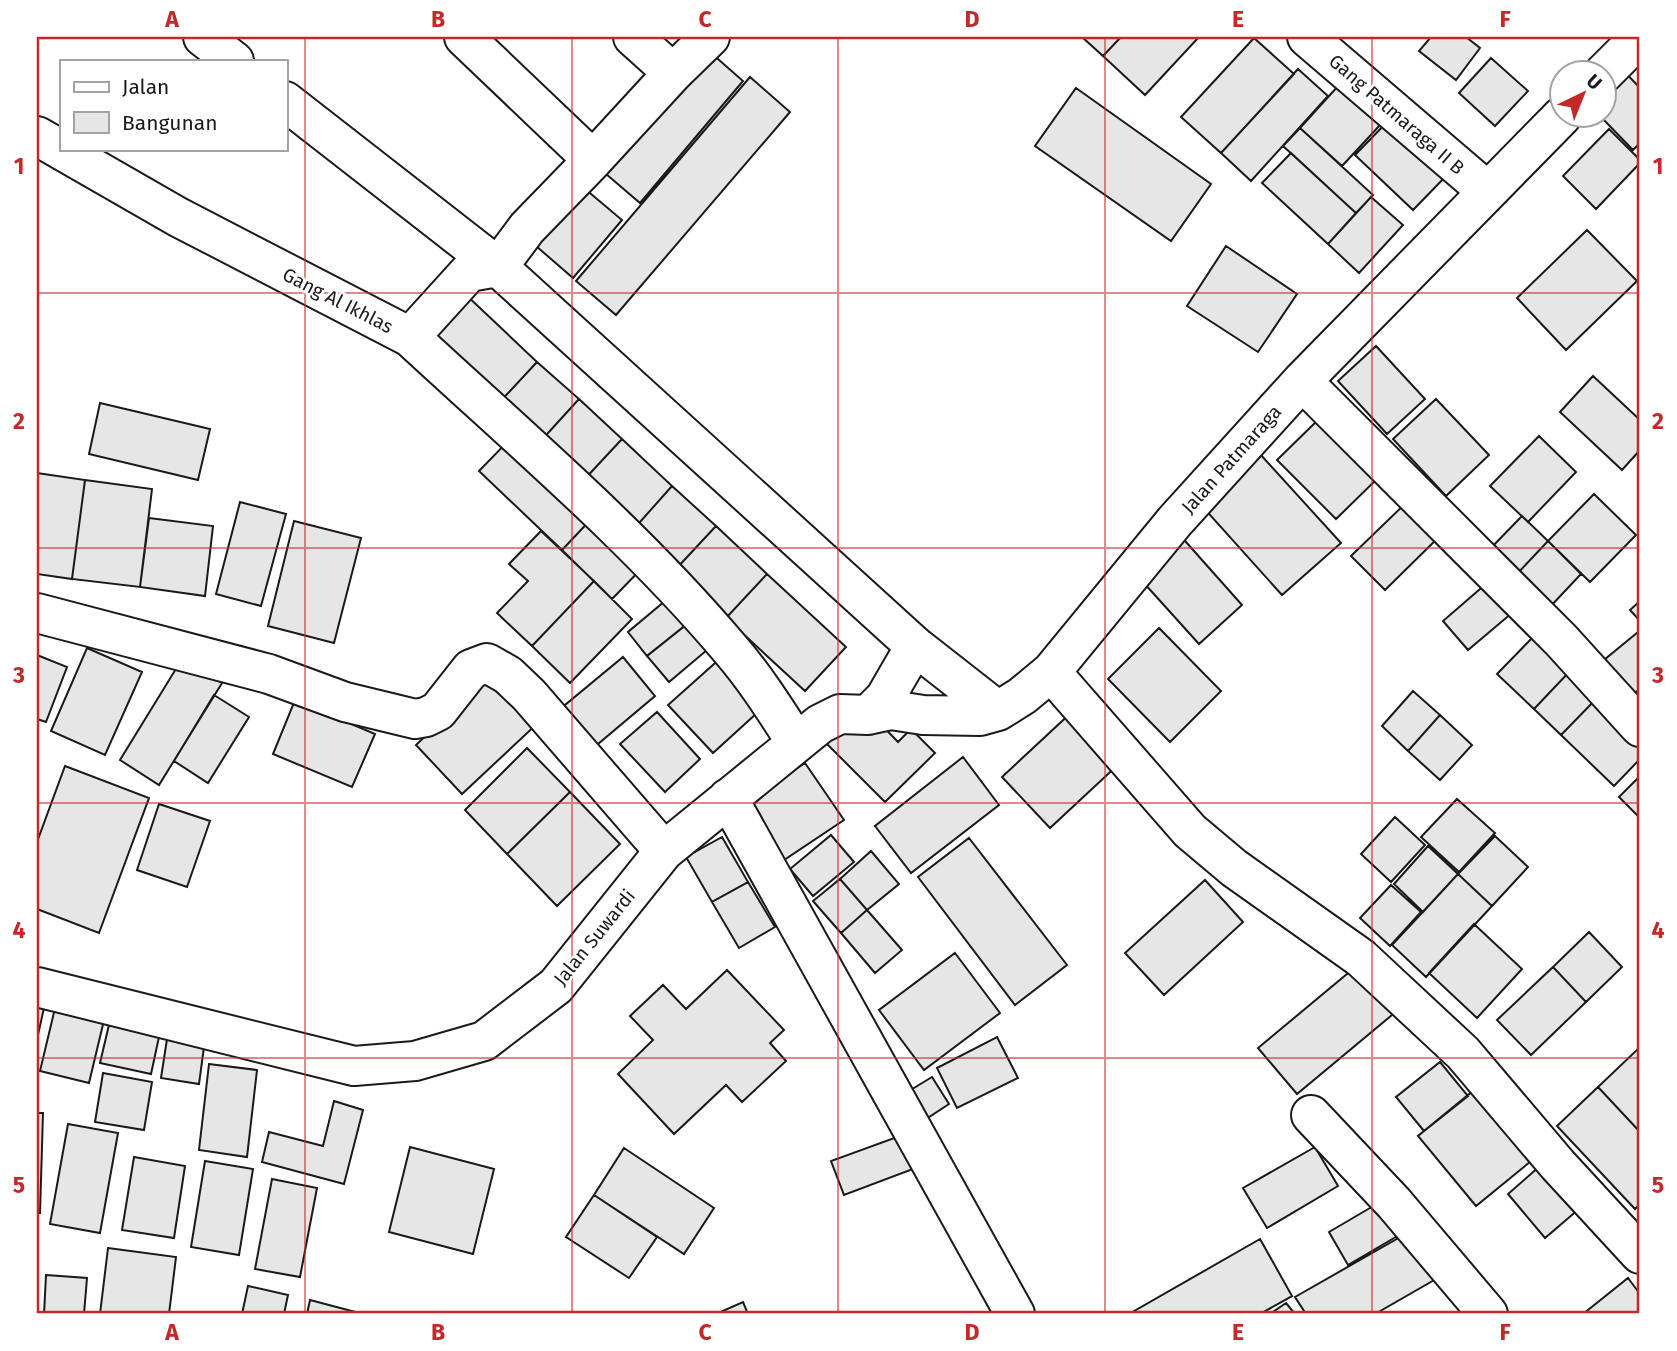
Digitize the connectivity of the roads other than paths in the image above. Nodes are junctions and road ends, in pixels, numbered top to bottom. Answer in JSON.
{"nodes":[{"id":1,"x":202,"y":37,"type":"edge"},
{"id":2,"x":464,"y":37,"type":"edge"},
{"id":3,"x":633,"y":37,"type":"edge"},
{"id":4,"x":710,"y":37,"type":"edge"},
{"id":5,"x":1307,"y":37,"type":"edge"},
{"id":6,"x":233,"y":60,"type":"edge"},
{"id":7,"x":673,"y":73,"type":"junction"},
{"id":8,"x":287,"y":103,"type":"edge"},
{"id":9,"x":1548,"y":130,"type":"edge"},
{"id":10,"x":37,"y":136,"type":"edge"},
{"id":11,"x":60,"y":149,"type":"edge"},
{"id":12,"x":61,"y":150,"type":"edge"},
{"id":13,"x":593,"y":160,"type":"junction"},
{"id":14,"x":1487,"y":191,"type":"junction"},
{"id":15,"x":498,"y":267,"type":"junction"},
{"id":16,"x":410,"y":337,"type":"junction"},
{"id":17,"x":1302,"y":381,"type":"junction"},
{"id":18,"x":37,"y":612,"type":"edge"},
{"id":19,"x":915,"y":646,"type":"junction"},
{"id":20,"x":1051,"y":672,"type":"junction"},
{"id":21,"x":998,"y":711,"type":"junction"},
{"id":22,"x":868,"y":715,"type":"junction"},
{"id":23,"x":1640,"y":727,"type":"edge"},
{"id":24,"x":796,"y":742,"type":"junction"},
{"id":25,"x":728,"y":799,"type":"junction"},
{"id":26,"x":664,"y":851,"type":"junction"},
{"id":27,"x":37,"y":987,"type":"edge"},
{"id":28,"x":1311,"y":1115,"type":"dead end"},
{"id":29,"x":1640,"y":1254,"type":"edge"},
{"id":30,"x":1015,"y":1314,"type":"edge"},
{"id":31,"x":1488,"y":1314,"type":"edge"}],
"edges":[{"from":1,"to":6,"type":"street"},
{"from":2,"to":13,"type":"street"},
{"from":3,"to":7,"type":"street"},
{"from":4,"to":7,"type":"street"},
{"from":5,"to":14,"type":"street","name":"Gang Patmaraga II B"},
{"from":7,"to":13,"type":"street"},
{"from":8,"to":15,"type":"street"},
{"from":9,"to":14,"type":"street","name":"Jalan Patmaraga"},
{"from":10,"to":11,"type":"street","name":"Gang Al Ikhlas"},
{"from":12,"to":16,"type":"street","name":"Gang Al Ikhlas"},
{"from":13,"to":15,"type":"street"},
{"from":14,"to":17,"type":"street","name":"Jalan Patmaraga"},
{"from":15,"to":16,"type":"street","name":"Gang Al Ikhlas"},
{"from":15,"to":19,"type":"street"},
{"from":16,"to":24,"type":"street"},
{"from":17,"to":20,"type":"street","name":"Jalan Patmaraga"},
{"from":17,"to":23,"type":"street"},
{"from":18,"to":26,"type":"street"},
{"from":19,"to":21,"type":"street"},
{"from":19,"to":22,"type":"street"},
{"from":20,"to":21,"type":"street","name":"Jalan Patmaraga"},
{"from":20,"to":29,"type":"street"},
{"from":21,"to":22,"type":"street","name":"Jalan Patmaraga"},
{"from":22,"to":24,"type":"street","name":"Jalan Suwardi"},
{"from":24,"to":25,"type":"street","name":"Jalan Suwardi"},
{"from":25,"to":26,"type":"street","name":"Jalan Suwardi"},
{"from":25,"to":30,"type":"street"},
{"from":26,"to":27,"type":"street","name":"Jalan Suwardi"},
{"from":28,"to":31,"type":"street"}]}
